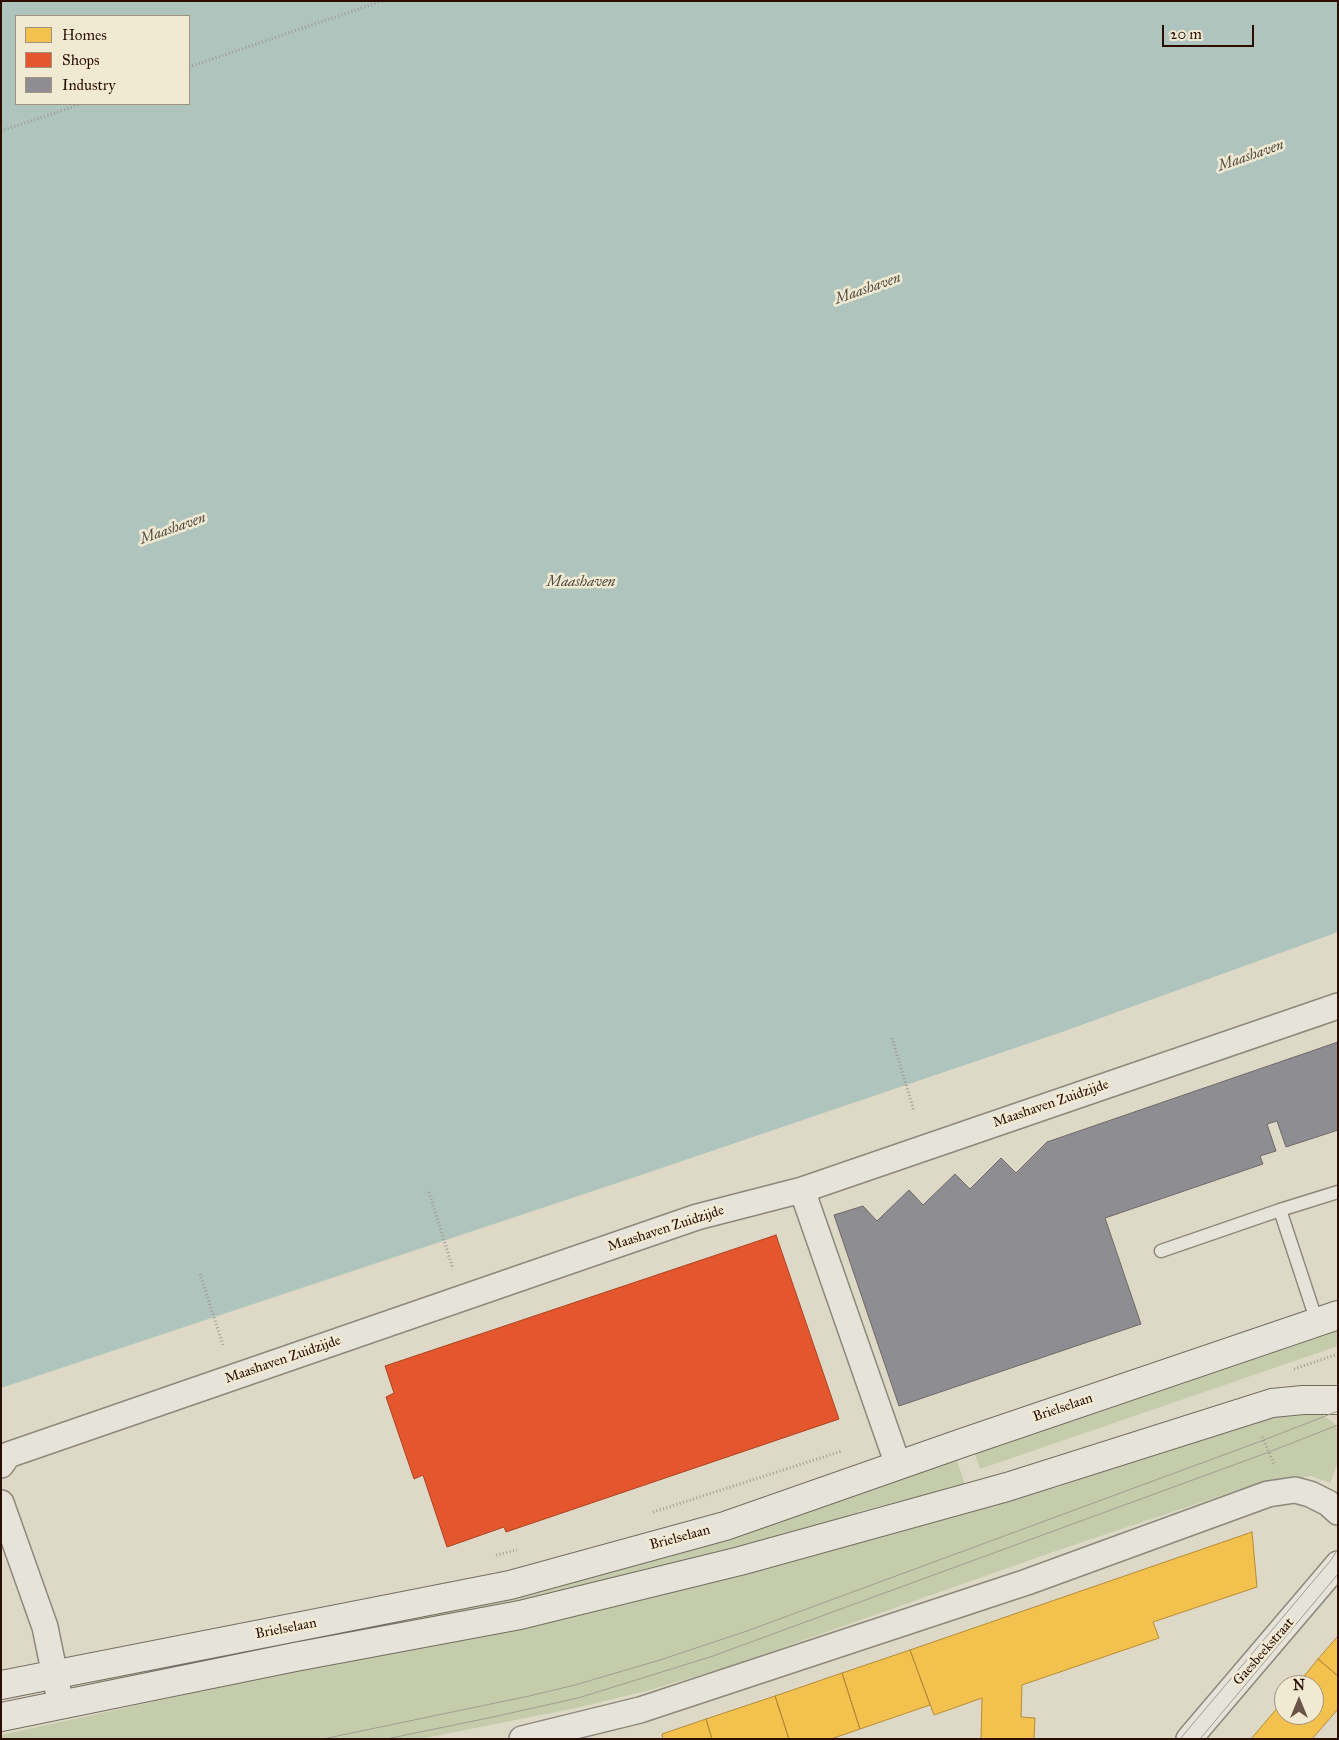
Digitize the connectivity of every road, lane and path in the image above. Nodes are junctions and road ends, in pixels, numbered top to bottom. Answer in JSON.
{"nodes":[{"id":1,"x":382,"y":1,"type":"edge"},
{"id":2,"x":190,"y":67,"type":"edge"},
{"id":3,"x":78,"y":105,"type":"edge"},
{"id":4,"x":1,"y":131,"type":"edge"},
{"id":5,"x":1338,"y":1006,"type":"edge"},
{"id":6,"x":892,"y":1038,"type":"dead end"},
{"id":7,"x":914,"y":1111,"type":"dead end"},
{"id":8,"x":802,"y":1190,"type":"junction"},
{"id":9,"x":429,"y":1192,"type":"dead end"},
{"id":10,"x":1338,"y":1192,"type":"edge"},
{"id":11,"x":1280,"y":1210,"type":"junction"},
{"id":12,"x":1161,"y":1251,"type":"dead end"},
{"id":13,"x":453,"y":1269,"type":"dead end"},
{"id":14,"x":200,"y":1274,"type":"dead end"},
{"id":15,"x":1328,"y":1318,"type":"edge"},
{"id":16,"x":223,"y":1345,"type":"dead end"},
{"id":17,"x":1336,"y":1402,"type":"edge"},
{"id":18,"x":843,"y":1451,"type":"dead end"},
{"id":19,"x":1,"y":1465,"type":"edge"},
{"id":20,"x":898,"y":1465,"type":"junction"},
{"id":21,"x":1,"y":1503,"type":"edge"},
{"id":22,"x":1338,"y":1512,"type":"edge"},
{"id":23,"x":649,"y":1514,"type":"dead end"},
{"id":24,"x":526,"y":1547,"type":"dead end"},
{"id":25,"x":488,"y":1557,"type":"dead end"},
{"id":26,"x":1338,"y":1564,"type":"edge"},
{"id":27,"x":56,"y":1674,"type":"junction"},
{"id":28,"x":1,"y":1685,"type":"edge"},
{"id":29,"x":61,"y":1705,"type":"junction"},
{"id":30,"x":1,"y":1717,"type":"edge"},
{"id":31,"x":522,"y":1739,"type":"edge"},
{"id":32,"x":1189,"y":1739,"type":"edge"}],
"edges":[{"from":1,"to":2,"type":"path"},
{"from":3,"to":4,"type":"path"},
{"from":5,"to":8,"type":"street","name":"Maashaven Zuidzijde"},
{"from":6,"to":7,"type":"path"},
{"from":8,"to":19,"type":"street","name":"Maashaven Zuidzijde"},
{"from":8,"to":20,"type":"street"},
{"from":9,"to":13,"type":"path"},
{"from":10,"to":11,"type":"lane"},
{"from":11,"to":12,"type":"lane"},
{"from":11,"to":15,"type":"lane"},
{"from":14,"to":16,"type":"path"},
{"from":15,"to":20,"type":"main road","name":"Brielselaan"},
{"from":17,"to":29,"type":"main road"},
{"from":18,"to":23,"type":"path"},
{"from":20,"to":27,"type":"main road","name":"Brielselaan"},
{"from":21,"to":27,"type":"street"},
{"from":22,"to":31,"type":"street"},
{"from":24,"to":25,"type":"path"},
{"from":26,"to":32,"type":"street","name":"Gaesbeekstraat"},
{"from":27,"to":28,"type":"main road","name":"Brielselaan"},
{"from":27,"to":29,"type":"street"},
{"from":29,"to":30,"type":"main road"}]}
